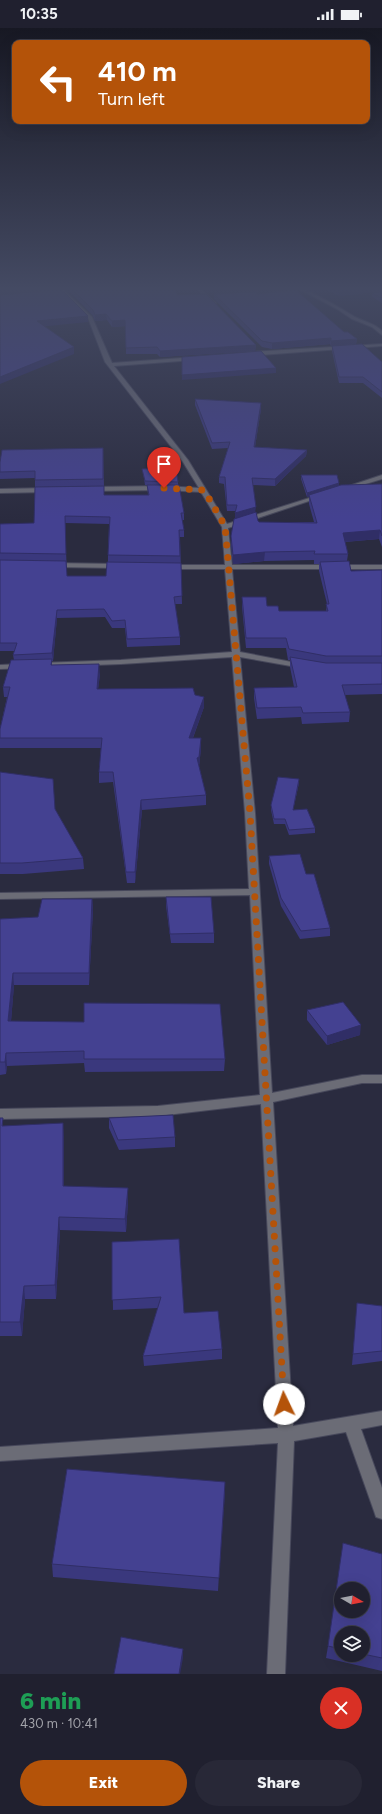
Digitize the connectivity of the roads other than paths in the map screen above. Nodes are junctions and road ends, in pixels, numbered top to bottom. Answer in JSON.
{"nodes":[{"id":1,"x":111,"y":367,"type":"edge"},
{"id":2,"x":382,"y":477,"type":"edge"},
{"id":3,"x":54,"y":490,"type":"edge"},
{"id":4,"x":86,"y":490,"type":"edge"},
{"id":5,"x":204,"y":490,"type":"junction"},
{"id":6,"x":0,"y":491,"type":"edge"},
{"id":7,"x":337,"y":491,"type":"edge"},
{"id":8,"x":330,"y":494,"type":"edge"},
{"id":9,"x":225,"y":526,"type":"junction"},
{"id":10,"x":43,"y":565,"type":"edge"},
{"id":11,"x":126,"y":566,"type":"edge"},
{"id":12,"x":157,"y":567,"type":"edge"},
{"id":13,"x":229,"y":568,"type":"junction"},
{"id":14,"x":382,"y":568,"type":"edge"},
{"id":15,"x":236,"y":654,"type":"junction"},
{"id":16,"x":0,"y":667,"type":"edge"},
{"id":17,"x":310,"y":667,"type":"edge"},
{"id":18,"x":254,"y":892,"type":"junction"},
{"id":19,"x":0,"y":896,"type":"edge"},
{"id":20,"x":382,"y":1079,"type":"edge"},
{"id":21,"x":266,"y":1099,"type":"junction"},
{"id":22,"x":0,"y":1114,"type":"edge"},
{"id":23,"x":382,"y":1418,"type":"edge"},
{"id":24,"x":351,"y":1424,"type":"junction"},
{"id":25,"x":286,"y":1435,"type":"junction"},
{"id":26,"x":0,"y":1454,"type":"edge"},
{"id":27,"x":382,"y":1511,"type":"edge"},
{"id":28,"x":279,"y":1673,"type":"edge"}],
"edges":[{"from":1,"to":5,"type":"street"},
{"from":2,"to":7,"type":"street"},
{"from":3,"to":6,"type":"street"},
{"from":4,"to":5,"type":"street"},
{"from":5,"to":9,"type":"street"},
{"from":8,"to":9,"type":"street"},
{"from":9,"to":13,"type":"street"},
{"from":10,"to":11,"type":"street"},
{"from":12,"to":13,"type":"street"},
{"from":13,"to":14,"type":"street"},
{"from":13,"to":15,"type":"street"},
{"from":15,"to":16,"type":"street"},
{"from":15,"to":17,"type":"street"},
{"from":15,"to":18,"type":"street"},
{"from":18,"to":19,"type":"street"},
{"from":18,"to":21,"type":"street"},
{"from":20,"to":21,"type":"street"},
{"from":21,"to":22,"type":"street"},
{"from":21,"to":25,"type":"street"},
{"from":23,"to":24,"type":"street"},
{"from":24,"to":25,"type":"street"},
{"from":24,"to":27,"type":"street"},
{"from":25,"to":26,"type":"street"},
{"from":25,"to":28,"type":"street"}]}
